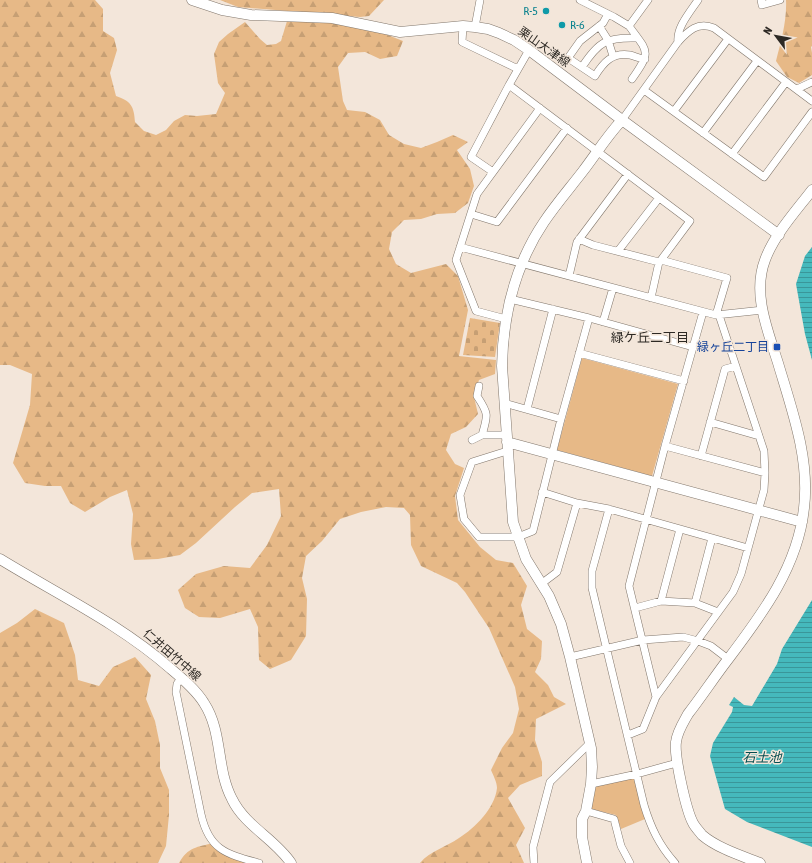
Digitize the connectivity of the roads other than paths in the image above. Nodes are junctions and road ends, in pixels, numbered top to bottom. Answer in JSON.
{"nodes":[{"id":1,"x":192,"y":0,"type":"edge"},
{"id":2,"x":480,"y":0,"type":"edge"},
{"id":3,"x":580,"y":0,"type":"edge"},
{"id":4,"x":648,"y":0,"type":"edge"},
{"id":5,"x":698,"y":0,"type":"edge"},
{"id":6,"x":761,"y":0,"type":"edge"},
{"id":7,"x":780,"y":0,"type":"edge"},
{"id":8,"x":608,"y":14,"type":"junction"},
{"id":9,"x":463,"y":26,"type":"junction"},
{"id":10,"x":599,"y":26,"type":"junction"},
{"id":11,"x":629,"y":26,"type":"junction"},
{"id":12,"x":475,"y":27,"type":"junction"},
{"id":13,"x":637,"y":38,"type":"junction"},
{"id":14,"x":728,"y":39,"type":"junction"},
{"id":15,"x":608,"y":40,"type":"junction"},
{"id":16,"x":678,"y":42,"type":"junction"},
{"id":17,"x":529,"y":50,"type":"junction"},
{"id":18,"x":613,"y":56,"type":"junction"},
{"id":19,"x":645,"y":59,"type":"junction"},
{"id":20,"x":757,"y":61,"type":"junction"},
{"id":21,"x":582,"y":67,"type":"junction"},
{"id":22,"x":518,"y":69,"type":"junction"},
{"id":23,"x":632,"y":79,"type":"dead end"},
{"id":24,"x":786,"y":82,"type":"junction"},
{"id":25,"x":812,"y":82,"type":"edge"},
{"id":26,"x":509,"y":85,"type":"junction"},
{"id":27,"x":644,"y":90,"type":"junction"},
{"id":28,"x":797,"y":90,"type":"junction"},
{"id":29,"x":812,"y":101,"type":"edge"},
{"id":30,"x":540,"y":108,"type":"junction"},
{"id":31,"x":674,"y":111,"type":"junction"},
{"id":32,"x":812,"y":112,"type":"edge"},
{"id":33,"x":622,"y":120,"type":"junction"},
{"id":34,"x":567,"y":128,"type":"junction"},
{"id":35,"x":703,"y":133,"type":"junction"},
{"id":36,"x":598,"y":152,"type":"junction"},
{"id":37,"x":732,"y":154,"type":"junction"},
{"id":38,"x":493,"y":172,"type":"junction"},
{"id":39,"x":628,"y":174,"type":"junction"},
{"id":40,"x":812,"y":190,"type":"edge"},
{"id":41,"x":659,"y":198,"type":"junction"},
{"id":42,"x":471,"y":214,"type":"junction"},
{"id":43,"x":779,"y":235,"type":"junction"},
{"id":44,"x":579,"y":239,"type":"junction"},
{"id":45,"x":460,"y":247,"type":"junction"},
{"id":46,"x":618,"y":252,"type":"junction"},
{"id":47,"x":660,"y":261,"type":"junction"},
{"id":48,"x":522,"y":264,"type":"junction"},
{"id":49,"x":569,"y":276,"type":"junction"},
{"id":50,"x":613,"y":288,"type":"junction"},
{"id":51,"x":651,"y":298,"type":"junction"},
{"id":52,"x":510,"y":299,"type":"junction"},
{"id":53,"x":553,"y":309,"type":"junction"},
{"id":54,"x":763,"y":310,"type":"junction"},
{"id":55,"x":703,"y":312,"type":"junction"},
{"id":56,"x":718,"y":315,"type":"junction"},
{"id":57,"x":589,"y":318,"type":"junction"},
{"id":58,"x":506,"y":320,"type":"junction"},
{"id":59,"x":603,"y":322,"type":"junction"},
{"id":60,"x":693,"y":347,"type":"junction"},
{"id":61,"x":579,"y":353,"type":"junction"},
{"id":62,"x":736,"y":366,"type":"junction"},
{"id":63,"x":684,"y":381,"type":"junction"},
{"id":64,"x":479,"y":386,"type":"dead end"},
{"id":65,"x":504,"y":403,"type":"junction"},
{"id":66,"x":527,"y":410,"type":"junction"},
{"id":67,"x":561,"y":419,"type":"junction"},
{"id":68,"x":710,"y":422,"type":"junction"},
{"id":69,"x":482,"y":435,"type":"junction"},
{"id":70,"x":760,"y":436,"type":"junction"},
{"id":71,"x":472,"y":440,"type":"dead end"},
{"id":72,"x":507,"y":443,"type":"junction"},
{"id":73,"x":665,"y":446,"type":"junction"},
{"id":74,"x":552,"y":454,"type":"junction"},
{"id":75,"x":701,"y":456,"type":"junction"},
{"id":76,"x":765,"y":473,"type":"junction"},
{"id":77,"x":656,"y":482,"type":"junction"},
{"id":78,"x":542,"y":492,"type":"junction"},
{"id":79,"x":577,"y":503,"type":"junction"},
{"id":80,"x":608,"y":509,"type":"junction"},
{"id":81,"x":758,"y":511,"type":"junction"},
{"id":82,"x":647,"y":520,"type":"junction"},
{"id":83,"x":802,"y":522,"type":"junction"},
{"id":84,"x":680,"y":529,"type":"junction"},
{"id":85,"x":518,"y":537,"type":"junction"},
{"id":86,"x":712,"y":538,"type":"junction"},
{"id":87,"x":748,"y":548,"type":"junction"},
{"id":88,"x":0,"y":559,"type":"edge"},
{"id":89,"x":541,"y":584,"type":"junction"},
{"id":90,"x":660,"y":601,"type":"junction"},
{"id":91,"x":696,"y":603,"type":"junction"},
{"id":92,"x":635,"y":608,"type":"junction"},
{"id":93,"x":718,"y":612,"type":"junction"},
{"id":94,"x":643,"y":640,"type":"junction"},
{"id":95,"x":698,"y":641,"type":"junction"},
{"id":96,"x":608,"y":649,"type":"junction"},
{"id":97,"x":570,"y":657,"type":"junction"},
{"id":98,"x":728,"y":659,"type":"junction"},
{"id":99,"x":181,"y":678,"type":"junction"},
{"id":100,"x":656,"y":697,"type":"junction"},
{"id":101,"x":628,"y":736,"type":"junction"},
{"id":102,"x":590,"y":743,"type":"junction"},
{"id":103,"x":677,"y":763,"type":"junction"},
{"id":104,"x":637,"y":774,"type":"junction"},
{"id":105,"x":591,"y":784,"type":"junction"},
{"id":106,"x":586,"y":811,"type":"junction"},
{"id":107,"x":259,"y":863,"type":"edge"},
{"id":108,"x":292,"y":863,"type":"edge"},
{"id":109,"x":534,"y":863,"type":"edge"},
{"id":110,"x":587,"y":863,"type":"edge"},
{"id":111,"x":630,"y":863,"type":"edge"},
{"id":112,"x":675,"y":863,"type":"edge"},
{"id":113,"x":760,"y":863,"type":"edge"}],
"edges":[{"from":1,"to":9,"type":"street","name":"栗山大津線"},
{"from":2,"to":12,"type":"street"},
{"from":3,"to":8,"type":"street"},
{"from":4,"to":11,"type":"street"},
{"from":5,"to":16,"type":"street"},
{"from":6,"to":7,"type":"street"},
{"from":8,"to":10,"type":"street"},
{"from":8,"to":11,"type":"street"},
{"from":9,"to":12,"type":"street","name":"栗山大津線"},
{"from":9,"to":22,"type":"street"},
{"from":10,"to":15,"type":"street"},
{"from":10,"to":21,"type":"street"},
{"from":11,"to":13,"type":"street"},
{"from":12,"to":17,"type":"street","name":"栗山大津線"},
{"from":13,"to":15,"type":"street"},
{"from":13,"to":19,"type":"street"},
{"from":14,"to":16,"type":"street"},
{"from":14,"to":20,"type":"street"},
{"from":14,"to":31,"type":"street"},
{"from":15,"to":18,"type":"street"},
{"from":15,"to":21,"type":"street"},
{"from":16,"to":27,"type":"street"},
{"from":17,"to":22,"type":"street"},
{"from":17,"to":33,"type":"street","name":"栗山大津線"},
{"from":18,"to":19,"type":"street"},
{"from":18,"to":21,"type":"street"},
{"from":19,"to":23,"type":"street"},
{"from":20,"to":24,"type":"street"},
{"from":20,"to":35,"type":"street"},
{"from":22,"to":26,"type":"street"},
{"from":24,"to":28,"type":"street"},
{"from":24,"to":37,"type":"street"},
{"from":25,"to":28,"type":"street"},
{"from":26,"to":30,"type":"street"},
{"from":26,"to":38,"type":"street"},
{"from":27,"to":31,"type":"street"},
{"from":27,"to":33,"type":"street"},
{"from":28,"to":29,"type":"street"},
{"from":30,"to":34,"type":"street"},
{"from":30,"to":38,"type":"street"},
{"from":31,"to":35,"type":"street"},
{"from":32,"to":37,"type":"street"},
{"from":33,"to":36,"type":"street"},
{"from":33,"to":43,"type":"street","name":"栗山大津線"},
{"from":34,"to":36,"type":"street"},
{"from":34,"to":42,"type":"street"},
{"from":35,"to":37,"type":"street"},
{"from":36,"to":39,"type":"street"},
{"from":36,"to":48,"type":"street"},
{"from":38,"to":42,"type":"street"},
{"from":39,"to":41,"type":"street"},
{"from":39,"to":44,"type":"street"},
{"from":40,"to":43,"type":"street"},
{"from":41,"to":46,"type":"street"},
{"from":41,"to":47,"type":"street"},
{"from":42,"to":45,"type":"street"},
{"from":43,"to":54,"type":"street"},
{"from":44,"to":46,"type":"street"},
{"from":44,"to":49,"type":"street"},
{"from":45,"to":48,"type":"street"},
{"from":45,"to":58,"type":"street"},
{"from":46,"to":47,"type":"street"},
{"from":47,"to":51,"type":"street"},
{"from":47,"to":56,"type":"street"},
{"from":48,"to":49,"type":"street"},
{"from":48,"to":52,"type":"street"},
{"from":49,"to":50,"type":"street"},
{"from":50,"to":51,"type":"street"},
{"from":50,"to":59,"type":"street"},
{"from":51,"to":55,"type":"street"},
{"from":52,"to":53,"type":"street"},
{"from":52,"to":58,"type":"street"},
{"from":53,"to":57,"type":"street"},
{"from":53,"to":66,"type":"street"},
{"from":54,"to":56,"type":"street"},
{"from":54,"to":83,"type":"street"},
{"from":55,"to":56,"type":"street"},
{"from":55,"to":60,"type":"street"},
{"from":56,"to":62,"type":"street"},
{"from":57,"to":59,"type":"street"},
{"from":57,"to":61,"type":"street"},
{"from":58,"to":65,"type":"street"},
{"from":59,"to":60,"type":"street"},
{"from":60,"to":63,"type":"street"},
{"from":61,"to":63,"type":"street"},
{"from":61,"to":67,"type":"street"},
{"from":62,"to":68,"type":"street"},
{"from":62,"to":70,"type":"street"},
{"from":63,"to":73,"type":"street"},
{"from":64,"to":69,"type":"street"},
{"from":65,"to":66,"type":"street"},
{"from":65,"to":72,"type":"street"},
{"from":66,"to":67,"type":"street"},
{"from":67,"to":74,"type":"street"},
{"from":68,"to":70,"type":"street"},
{"from":68,"to":75,"type":"street"},
{"from":69,"to":71,"type":"street"},
{"from":69,"to":72,"type":"street"},
{"from":70,"to":76,"type":"street"},
{"from":72,"to":74,"type":"street"},
{"from":72,"to":85,"type":"street"},
{"from":72,"to":85,"type":"street"},
{"from":73,"to":75,"type":"street"},
{"from":73,"to":77,"type":"street"},
{"from":74,"to":77,"type":"street"},
{"from":74,"to":78,"type":"street"},
{"from":75,"to":76,"type":"street"},
{"from":76,"to":81,"type":"street"},
{"from":77,"to":81,"type":"street"},
{"from":77,"to":82,"type":"street"},
{"from":78,"to":79,"type":"street"},
{"from":78,"to":85,"type":"street"},
{"from":79,"to":80,"type":"street"},
{"from":79,"to":89,"type":"street"},
{"from":80,"to":82,"type":"street"},
{"from":80,"to":96,"type":"street"},
{"from":81,"to":83,"type":"street"},
{"from":81,"to":87,"type":"street"},
{"from":82,"to":84,"type":"street"},
{"from":82,"to":92,"type":"street"},
{"from":83,"to":98,"type":"street"},
{"from":84,"to":86,"type":"street"},
{"from":84,"to":90,"type":"street"},
{"from":85,"to":89,"type":"street"},
{"from":86,"to":87,"type":"street"},
{"from":86,"to":91,"type":"street"},
{"from":87,"to":93,"type":"street"},
{"from":88,"to":99,"type":"street","name":"仁井田竹中線"},
{"from":89,"to":97,"type":"street"},
{"from":90,"to":91,"type":"street"},
{"from":90,"to":92,"type":"street"},
{"from":91,"to":93,"type":"street"},
{"from":92,"to":94,"type":"street"},
{"from":93,"to":95,"type":"street"},
{"from":94,"to":95,"type":"street"},
{"from":94,"to":96,"type":"street"},
{"from":94,"to":100,"type":"street"},
{"from":95,"to":98,"type":"street"},
{"from":95,"to":100,"type":"street"},
{"from":96,"to":97,"type":"street"},
{"from":96,"to":101,"type":"street"},
{"from":97,"to":102,"type":"street"},
{"from":98,"to":103,"type":"street"},
{"from":99,"to":107,"type":"street"},
{"from":99,"to":108,"type":"street","name":"仁井田竹中線"},
{"from":100,"to":101,"type":"street"},
{"from":101,"to":104,"type":"street"},
{"from":102,"to":105,"type":"street"},
{"from":102,"to":109,"type":"street"},
{"from":103,"to":104,"type":"street"},
{"from":103,"to":113,"type":"street"},
{"from":104,"to":105,"type":"street"},
{"from":104,"to":112,"type":"street"},
{"from":105,"to":106,"type":"street"},
{"from":106,"to":110,"type":"street"},
{"from":106,"to":111,"type":"street"}]}
